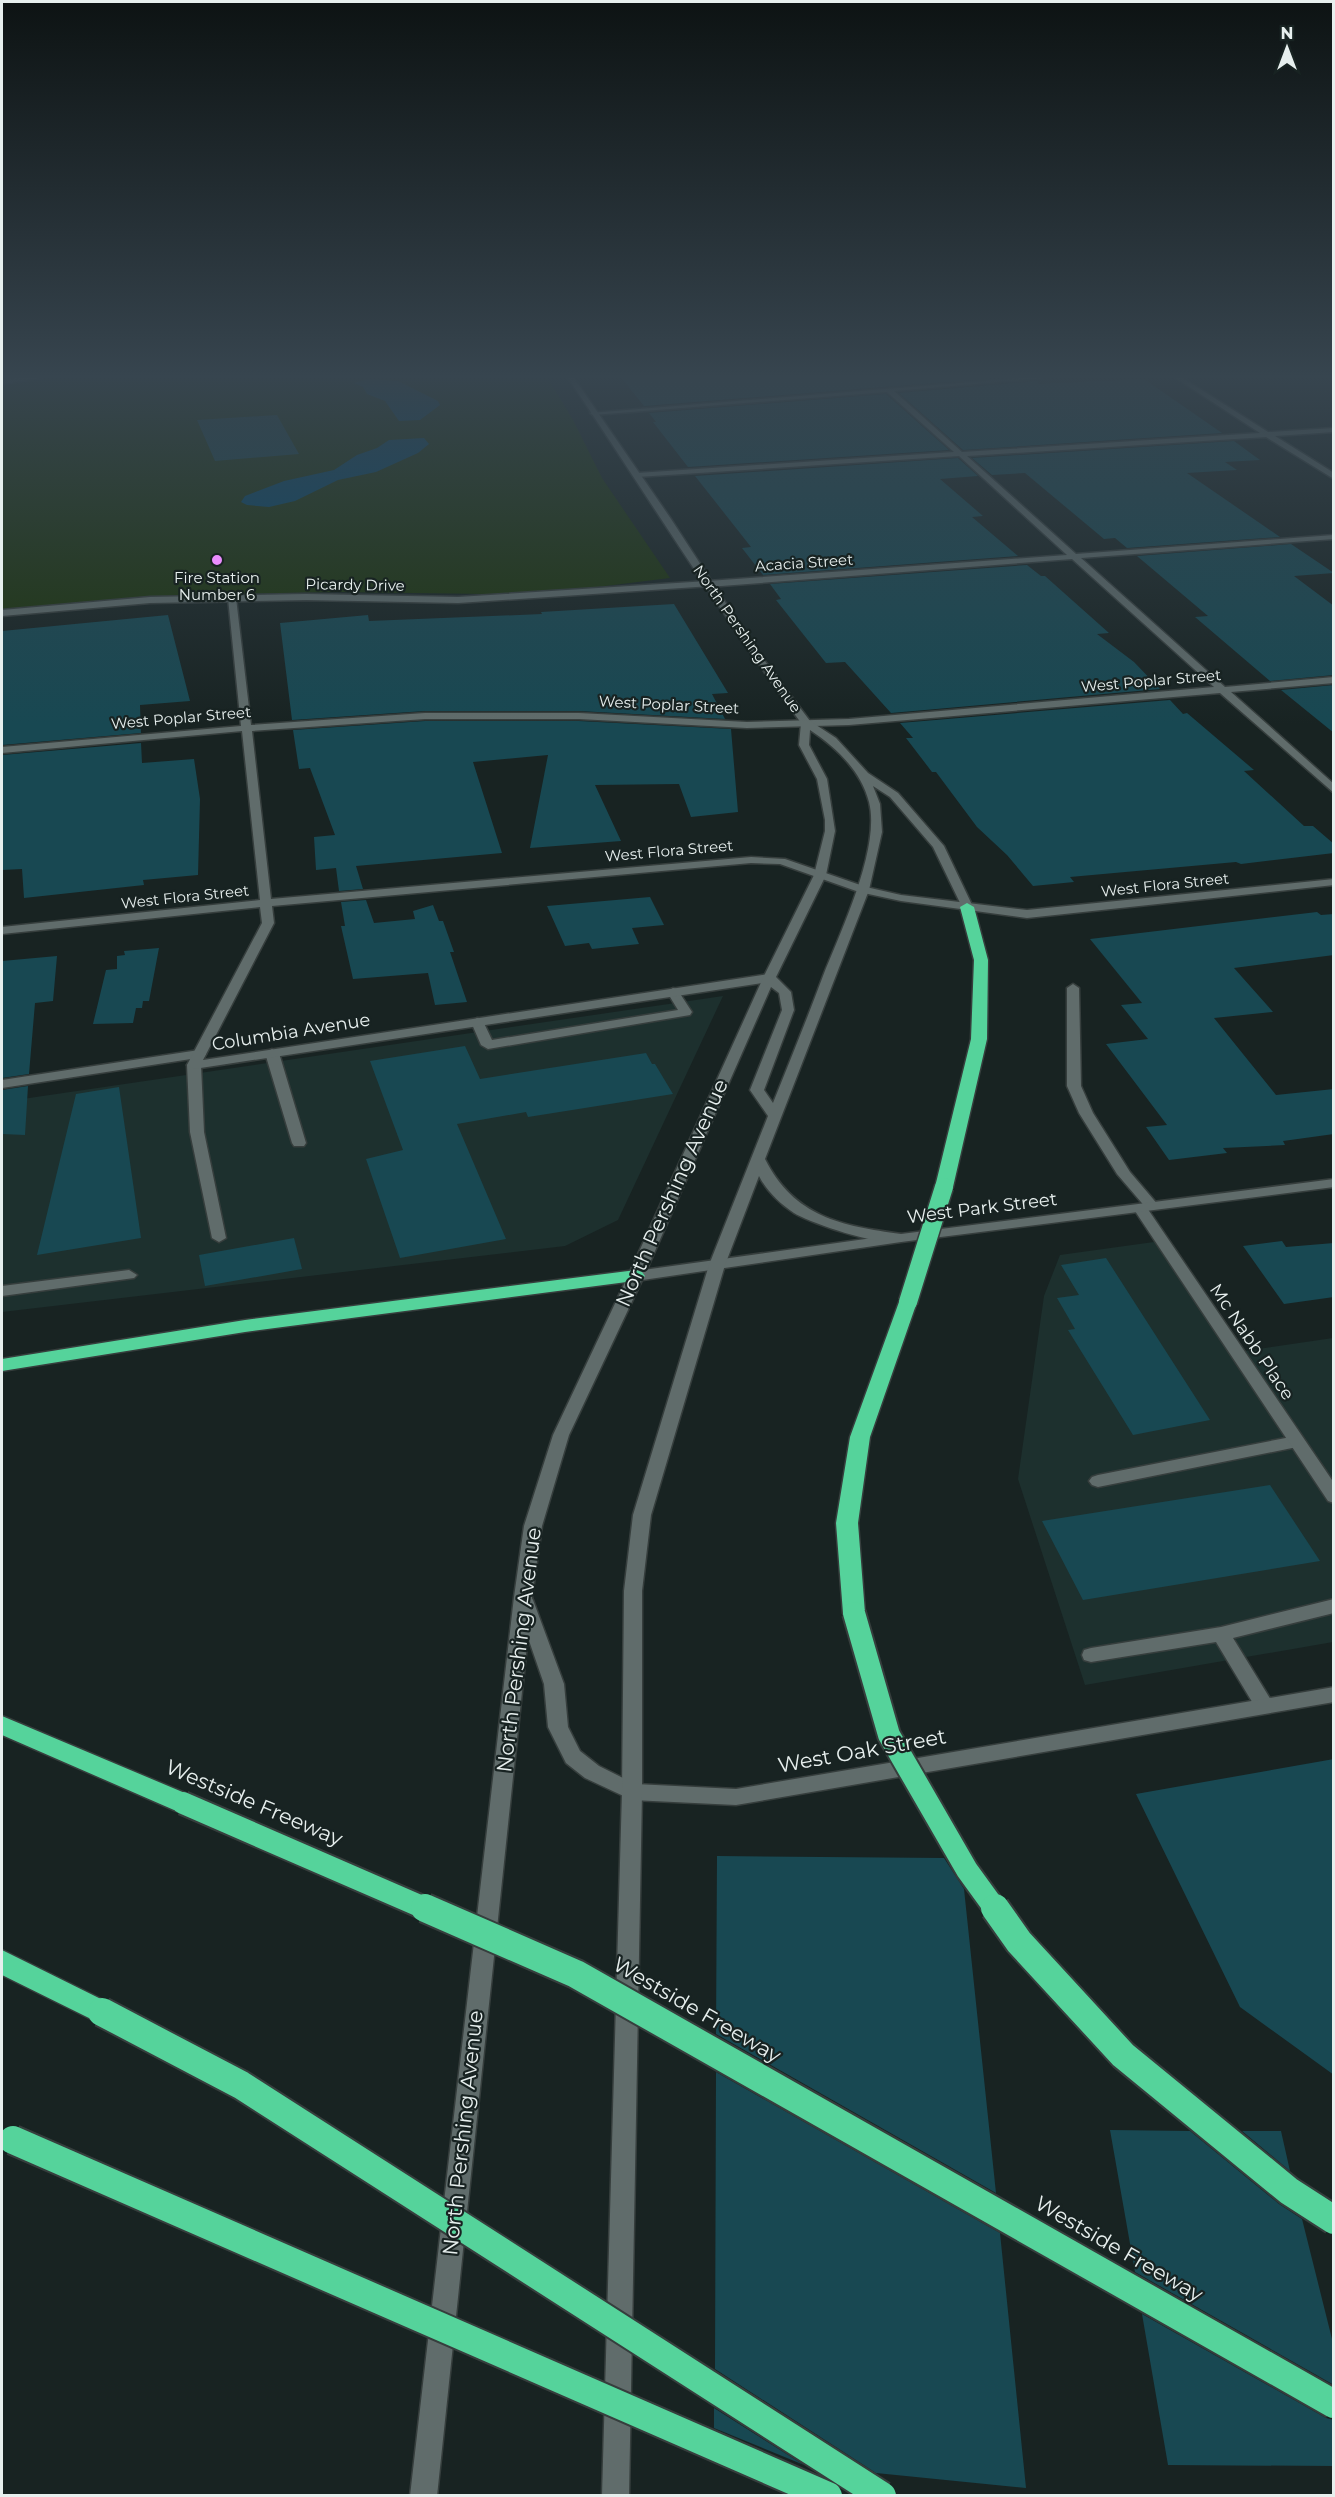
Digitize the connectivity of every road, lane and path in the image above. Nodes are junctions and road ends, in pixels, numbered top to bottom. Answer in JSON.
{"nodes":[{"id":1,"x":648,"y":492,"type":"edge"},
{"id":2,"x":1001,"y":492,"type":"edge"},
{"id":3,"x":1334,"y":537,"type":"edge"},
{"id":4,"x":1072,"y":556,"type":"junction"},
{"id":5,"x":708,"y":584,"type":"junction"},
{"id":6,"x":232,"y":598,"type":"junction"},
{"id":7,"x":2,"y":613,"type":"edge"},
{"id":8,"x":1334,"y":680,"type":"edge"},
{"id":9,"x":1222,"y":690,"type":"junction"},
{"id":10,"x":806,"y":723,"type":"junction"},
{"id":11,"x":247,"y":728,"type":"junction"},
{"id":12,"x":2,"y":750,"type":"edge"},
{"id":13,"x":864,"y":775,"type":"junction"},
{"id":14,"x":1334,"y":790,"type":"edge"},
{"id":15,"x":820,"y":875,"type":"junction"},
{"id":16,"x":1334,"y":882,"type":"edge"},
{"id":17,"x":863,"y":890,"type":"junction"},
{"id":18,"x":267,"y":903,"type":"junction"},
{"id":19,"x":968,"y":907,"type":"junction"},
{"id":20,"x":2,"y":931,"type":"edge"},
{"id":21,"x":768,"y":978,"type":"junction"},
{"id":22,"x":1073,"y":988,"type":"dead end"},
{"id":23,"x":673,"y":992,"type":"junction"},
{"id":24,"x":477,"y":1022,"type":"junction"},
{"id":25,"x":272,"y":1053,"type":"junction"},
{"id":26,"x":196,"y":1059,"type":"junction"},
{"id":27,"x":2,"y":1084,"type":"edge"},
{"id":28,"x":775,"y":1116,"type":"junction"},
{"id":29,"x":299,"y":1143,"type":"dead end"},
{"id":30,"x":758,"y":1160,"type":"junction"},
{"id":31,"x":1334,"y":1183,"type":"edge"},
{"id":32,"x":1146,"y":1207,"type":"junction"},
{"id":33,"x":219,"y":1238,"type":"dead end"},
{"id":34,"x":901,"y":1238,"type":"junction"},
{"id":35,"x":717,"y":1265,"type":"junction"},
{"id":36,"x":129,"y":1275,"type":"dead end"},
{"id":37,"x":636,"y":1276,"type":"junction"},
{"id":38,"x":2,"y":1291,"type":"edge"},
{"id":39,"x":2,"y":1365,"type":"edge"},
{"id":40,"x":1296,"y":1442,"type":"junction"},
{"id":41,"x":1098,"y":1481,"type":"dead end"},
{"id":42,"x":1334,"y":1497,"type":"edge"},
{"id":43,"x":523,"y":1597,"type":"junction"},
{"id":44,"x":1334,"y":1606,"type":"edge"},
{"id":45,"x":1221,"y":1634,"type":"junction"},
{"id":46,"x":1091,"y":1655,"type":"dead end"},
{"id":47,"x":1334,"y":1694,"type":"edge"},
{"id":48,"x":1264,"y":1705,"type":"junction"},
{"id":49,"x":2,"y":1725,"type":"edge"},
{"id":50,"x":632,"y":1792,"type":"junction"},
{"id":51,"x":2,"y":1962,"type":"edge"},
{"id":52,"x":7,"y":2138,"type":"edge"},
{"id":53,"x":1334,"y":2220,"type":"edge"},
{"id":54,"x":1334,"y":2404,"type":"edge"},
{"id":55,"x":423,"y":2496,"type":"edge"},
{"id":56,"x":615,"y":2496,"type":"edge"},
{"id":57,"x":828,"y":2496,"type":"edge"},
{"id":58,"x":882,"y":2496,"type":"edge"}],
"edges":[{"from":1,"to":5,"type":"street","name":"North Pershing Avenue"},
{"from":2,"to":4,"type":"street"},
{"from":3,"to":4,"type":"street","name":"Acacia Street"},
{"from":4,"to":5,"type":"street","name":"Acacia Street"},
{"from":4,"to":9,"type":"street"},
{"from":5,"to":6,"type":"street","name":"Picardy Drive"},
{"from":5,"to":10,"type":"street","name":"North Pershing Avenue"},
{"from":6,"to":7,"type":"street","name":"Picardy Drive"},
{"from":6,"to":11,"type":"street","name":"Columbia Avenue"},
{"from":8,"to":9,"type":"street","name":"West Poplar Street"},
{"from":9,"to":10,"type":"street","name":"West Poplar Street"},
{"from":9,"to":14,"type":"street"},
{"from":10,"to":11,"type":"street","name":"West Poplar Street"},
{"from":10,"to":13,"type":"street","name":"North Pershing Avenue"},
{"from":10,"to":15,"type":"street","name":"North Pershing Avenue"},
{"from":11,"to":12,"type":"street","name":"West Poplar Street"},
{"from":11,"to":18,"type":"street","name":"Columbia Avenue"},
{"from":13,"to":17,"type":"street","name":"North Pershing Avenue"},
{"from":13,"to":19,"type":"street"},
{"from":15,"to":17,"type":"street","name":"West Flora Street"},
{"from":15,"to":18,"type":"street","name":"West Flora Street"},
{"from":15,"to":21,"type":"street","name":"North Pershing Avenue"},
{"from":16,"to":19,"type":"street","name":"West Flora Street"},
{"from":17,"to":19,"type":"street","name":"West Flora Street"},
{"from":17,"to":28,"type":"street","name":"North Pershing Avenue"},
{"from":18,"to":20,"type":"street","name":"West Flora Street"},
{"from":18,"to":26,"type":"street","name":"Columbia Avenue"},
{"from":19,"to":53,"type":"highway","bridge":true},
{"from":21,"to":23,"type":"street","name":"Columbia Avenue"},
{"from":21,"to":28,"type":"street"},
{"from":21,"to":37,"type":"street","name":"North Pershing Avenue"},
{"from":22,"to":32,"type":"street","name":"Mc Nabb Place"},
{"from":23,"to":24,"type":"street","name":"Columbia Avenue"},
{"from":23,"to":24,"type":"street"},
{"from":24,"to":25,"type":"street","name":"Columbia Avenue"},
{"from":25,"to":26,"type":"street","name":"Columbia Avenue"},
{"from":25,"to":29,"type":"street"},
{"from":26,"to":27,"type":"street"},
{"from":26,"to":33,"type":"street"},
{"from":28,"to":30,"type":"street","name":"North Pershing Avenue"},
{"from":30,"to":34,"type":"street"},
{"from":30,"to":35,"type":"street","name":"North Pershing Avenue"},
{"from":31,"to":32,"type":"street","name":"West Park Street"},
{"from":32,"to":34,"type":"street","name":"West Park Street"},
{"from":32,"to":40,"type":"street","name":"Mc Nabb Place"},
{"from":34,"to":35,"type":"street","name":"West Park Street"},
{"from":35,"to":37,"type":"street","name":"West Park Street"},
{"from":35,"to":50,"type":"street","name":"North Pershing Avenue"},
{"from":36,"to":38,"type":"street"},
{"from":37,"to":39,"type":"highway"},
{"from":37,"to":43,"type":"street","name":"North Pershing Avenue"},
{"from":40,"to":41,"type":"street"},
{"from":40,"to":42,"type":"street","name":"Mc Nabb Place"},
{"from":43,"to":50,"type":"street","name":"West Oak Street"},
{"from":43,"to":55,"type":"street","name":"North Pershing Avenue"},
{"from":44,"to":45,"type":"street"},
{"from":45,"to":46,"type":"street"},
{"from":45,"to":48,"type":"street"},
{"from":47,"to":48,"type":"street","name":"West Oak Street"},
{"from":48,"to":50,"type":"street","name":"West Oak Street"},
{"from":49,"to":54,"type":"highway","name":"Westside Freeway","bridge":true},
{"from":50,"to":56,"type":"street","name":"North Pershing Avenue"},
{"from":51,"to":58,"type":"highway","bridge":true},
{"from":52,"to":57,"type":"highway","bridge":true}]}
